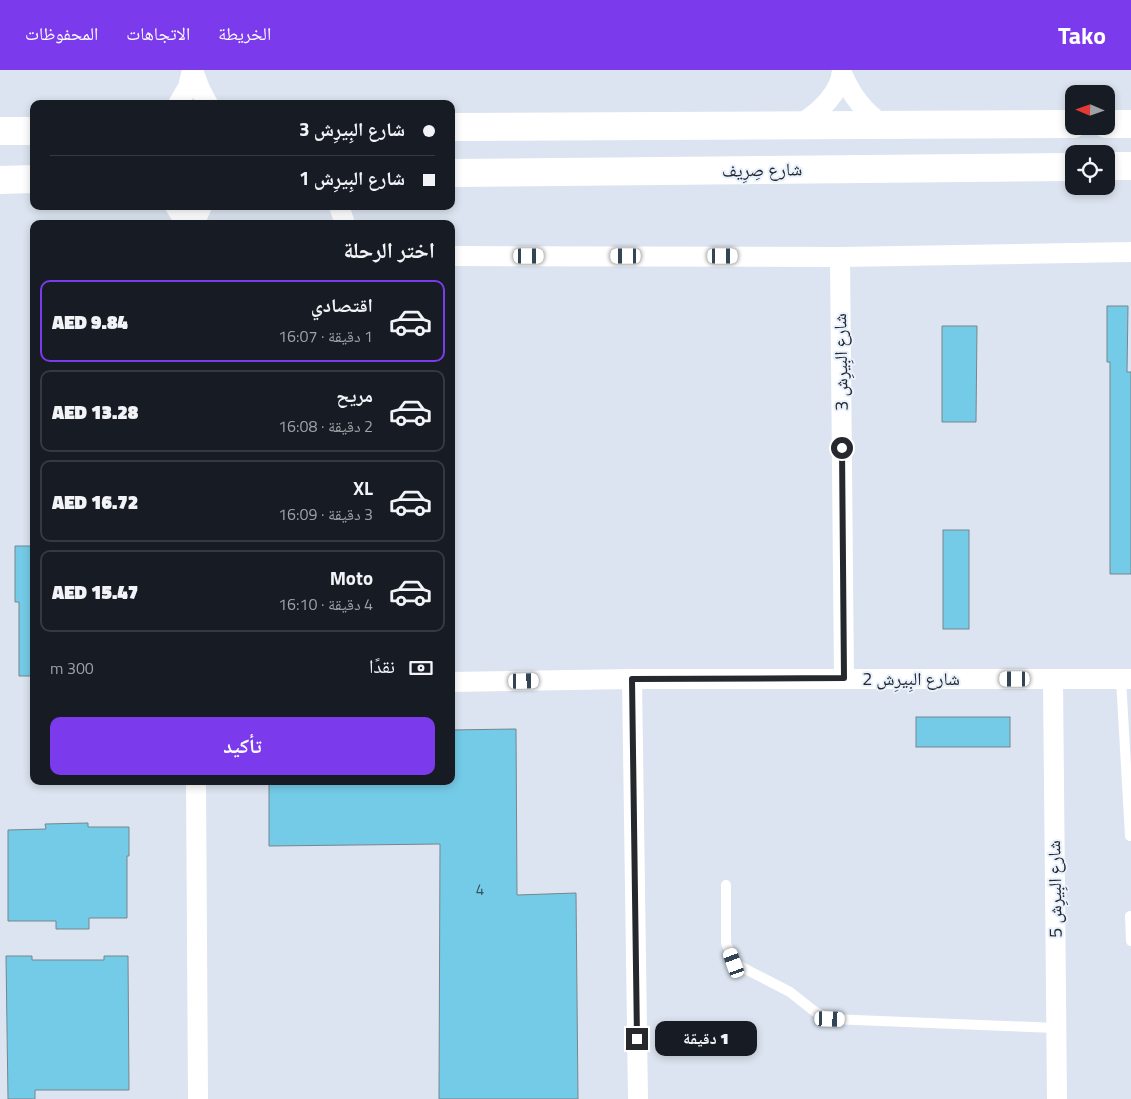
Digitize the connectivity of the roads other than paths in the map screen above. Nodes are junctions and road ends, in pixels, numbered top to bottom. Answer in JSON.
{"nodes":[{"id":1,"x":192,"y":70,"type":"edge"},
{"id":2,"x":842,"y":72,"type":"edge"},
{"id":3,"x":180,"y":100,"type":"edge"},
{"id":4,"x":206,"y":100,"type":"edge"},
{"id":5,"x":800,"y":124,"type":"junction"},
{"id":6,"x":882,"y":124,"type":"junction"},
{"id":7,"x":1065,"y":124,"type":"edge"},
{"id":8,"x":1115,"y":124,"type":"edge"},
{"id":9,"x":1131,"y":124,"type":"edge"},
{"id":10,"x":455,"y":127,"type":"edge"},
{"id":11,"x":30,"y":130,"type":"edge"},
{"id":12,"x":0,"y":131,"type":"edge"},
{"id":13,"x":1065,"y":166,"type":"edge"},
{"id":14,"x":1115,"y":166,"type":"edge"},
{"id":15,"x":1131,"y":166,"type":"edge"},
{"id":16,"x":455,"y":173,"type":"edge"},
{"id":17,"x":30,"y":179,"type":"edge"},
{"id":18,"x":0,"y":180,"type":"edge"},
{"id":19,"x":1131,"y":252,"type":"edge"},
{"id":20,"x":455,"y":256,"type":"edge"},
{"id":21,"x":840,"y":257,"type":"junction"},
{"id":22,"x":844,"y":678,"type":"junction"},
{"id":23,"x":632,"y":679,"type":"junction"},
{"id":24,"x":1053,"y":679,"type":"junction"},
{"id":25,"x":1126,"y":679,"type":"edge"},
{"id":26,"x":455,"y":682,"type":"edge"},
{"id":27,"x":1128,"y":764,"type":"edge"},
{"id":28,"x":196,"y":785,"type":"edge"},
{"id":29,"x":1130,"y":836,"type":"edge"},
{"id":30,"x":726,"y":885,"type":"dead end"},
{"id":31,"x":1130,"y":916,"type":"edge"},
{"id":32,"x":1131,"y":941,"type":"edge"},
{"id":33,"x":1056,"y":1028,"type":"junction"},
{"id":34,"x":198,"y":1099,"type":"edge"},
{"id":35,"x":638,"y":1099,"type":"edge"},
{"id":36,"x":1057,"y":1099,"type":"edge"}],
"edges":[{"from":1,"to":3,"type":"street"},
{"from":1,"to":4,"type":"street"},
{"from":2,"to":5,"type":"street"},
{"from":2,"to":6,"type":"street"},
{"from":5,"to":6,"type":"main road"},
{"from":5,"to":10,"type":"main road"},
{"from":6,"to":7,"type":"main road"},
{"from":8,"to":9,"type":"main road"},
{"from":11,"to":12,"type":"main road"},
{"from":13,"to":16,"type":"main road","name":"شارع صِرِيف"},
{"from":14,"to":15,"type":"main road"},
{"from":17,"to":18,"type":"main road"},
{"from":19,"to":21,"type":"street"},
{"from":20,"to":21,"type":"street"},
{"from":21,"to":22,"type":"street","name":"شارع البِيرِش 3"},
{"from":22,"to":23,"type":"street","name":"شارع البِيرِش 2"},
{"from":22,"to":24,"type":"street","name":"شارع البِيرِش 2"},
{"from":23,"to":26,"type":"street","name":"شارع البِيرِش 2"},
{"from":23,"to":35,"type":"street"},
{"from":24,"to":25,"type":"street","name":"شارع البِيرِش 2"},
{"from":24,"to":33,"type":"street","name":"شارع البِيرِش 5"},
{"from":25,"to":27,"type":"lane"},
{"from":27,"to":29,"type":"lane"},
{"from":28,"to":34,"type":"street"},
{"from":30,"to":33,"type":"lane"},
{"from":31,"to":32,"type":"lane"},
{"from":33,"to":36,"type":"street","name":"شارع البِيرِش 5"}]}
